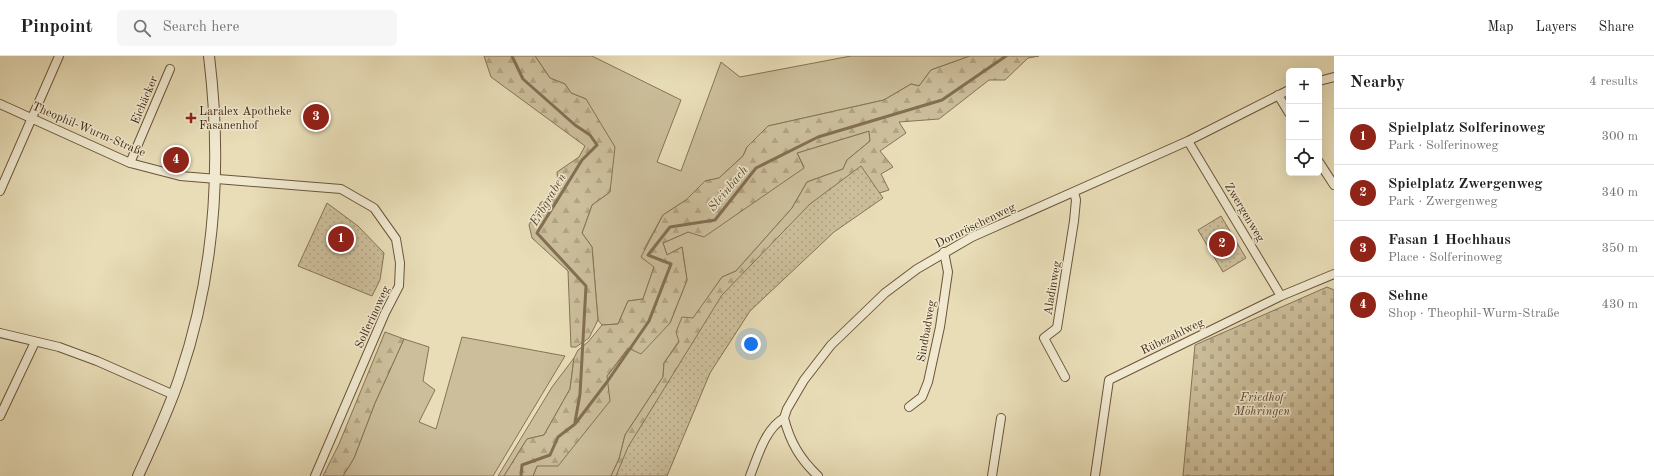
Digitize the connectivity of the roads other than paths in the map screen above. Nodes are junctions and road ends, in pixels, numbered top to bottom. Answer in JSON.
{"nodes":[{"id":1,"x":59,"y":56,"type":"edge"},
{"id":2,"x":209,"y":56,"type":"edge"},
{"id":3,"x":170,"y":69,"type":"dead end"},
{"id":4,"x":1334,"y":77,"type":"edge"},
{"id":5,"x":1322,"y":80,"type":"edge"},
{"id":6,"x":1286,"y":91,"type":"edge"},
{"id":7,"x":1278,"y":95,"type":"junction"},
{"id":8,"x":0,"y":104,"type":"edge"},
{"id":9,"x":1286,"y":108,"type":"edge"},
{"id":10,"x":32,"y":118,"type":"junction"},
{"id":11,"x":1188,"y":141,"type":"junction"},
{"id":12,"x":130,"y":163,"type":"junction"},
{"id":13,"x":1322,"y":167,"type":"edge"},
{"id":14,"x":216,"y":179,"type":"junction"},
{"id":15,"x":1334,"y":185,"type":"edge"},
{"id":16,"x":0,"y":191,"type":"edge"},
{"id":17,"x":1074,"y":192,"type":"junction"},
{"id":18,"x":944,"y":252,"type":"junction"},
{"id":19,"x":1334,"y":274,"type":"edge"},
{"id":20,"x":1282,"y":296,"type":"junction"},
{"id":21,"x":0,"y":333,"type":"edge"},
{"id":22,"x":34,"y":342,"type":"junction"},
{"id":23,"x":1066,"y":377,"type":"dead end"},
{"id":24,"x":174,"y":395,"type":"junction"},
{"id":25,"x":909,"y":407,"type":"dead end"},
{"id":26,"x":0,"y":416,"type":"edge"},
{"id":27,"x":784,"y":418,"type":"junction"},
{"id":28,"x":1001,"y":418,"type":"dead end"},
{"id":29,"x":138,"y":476,"type":"edge"},
{"id":30,"x":315,"y":476,"type":"edge"},
{"id":31,"x":750,"y":476,"type":"edge"},
{"id":32,"x":818,"y":476,"type":"edge"},
{"id":33,"x":992,"y":476,"type":"edge"},
{"id":34,"x":1095,"y":476,"type":"edge"}],
"edges":[{"from":1,"to":10,"type":"street"},
{"from":2,"to":14,"type":"street"},
{"from":3,"to":12,"type":"street","name":"Eichäcker"},
{"from":4,"to":5,"type":"street"},
{"from":6,"to":7,"type":"street","name":"Dornröschenweg"},
{"from":7,"to":9,"type":"street"},
{"from":7,"to":11,"type":"street","name":"Dornröschenweg"},
{"from":8,"to":10,"type":"street","name":"Theophil-Wurm-Straße"},
{"from":10,"to":12,"type":"street","name":"Theophil-Wurm-Straße"},
{"from":10,"to":16,"type":"street"},
{"from":11,"to":17,"type":"street","name":"Dornröschenweg"},
{"from":11,"to":20,"type":"street","name":"Zwergenweg"},
{"from":12,"to":14,"type":"street","name":"Theophil-Wurm-Straße"},
{"from":13,"to":15,"type":"street"},
{"from":14,"to":24,"type":"street"},
{"from":14,"to":30,"type":"street","name":"Solferinoweg"},
{"from":17,"to":18,"type":"street","name":"Dornröschenweg"},
{"from":17,"to":23,"type":"street","name":"Aladinweg"},
{"from":18,"to":25,"type":"street","name":"Sindbadweg"},
{"from":18,"to":27,"type":"street","name":"Dornröschenweg"},
{"from":19,"to":20,"type":"street","name":"Rübezahlweg"},
{"from":20,"to":34,"type":"street","name":"Rübezahlweg"},
{"from":21,"to":22,"type":"street"},
{"from":22,"to":24,"type":"street"},
{"from":22,"to":26,"type":"street"},
{"from":24,"to":29,"type":"street"},
{"from":27,"to":31,"type":"street","name":"Dornröschenweg"},
{"from":27,"to":32,"type":"street"},
{"from":28,"to":33,"type":"street"}]}
